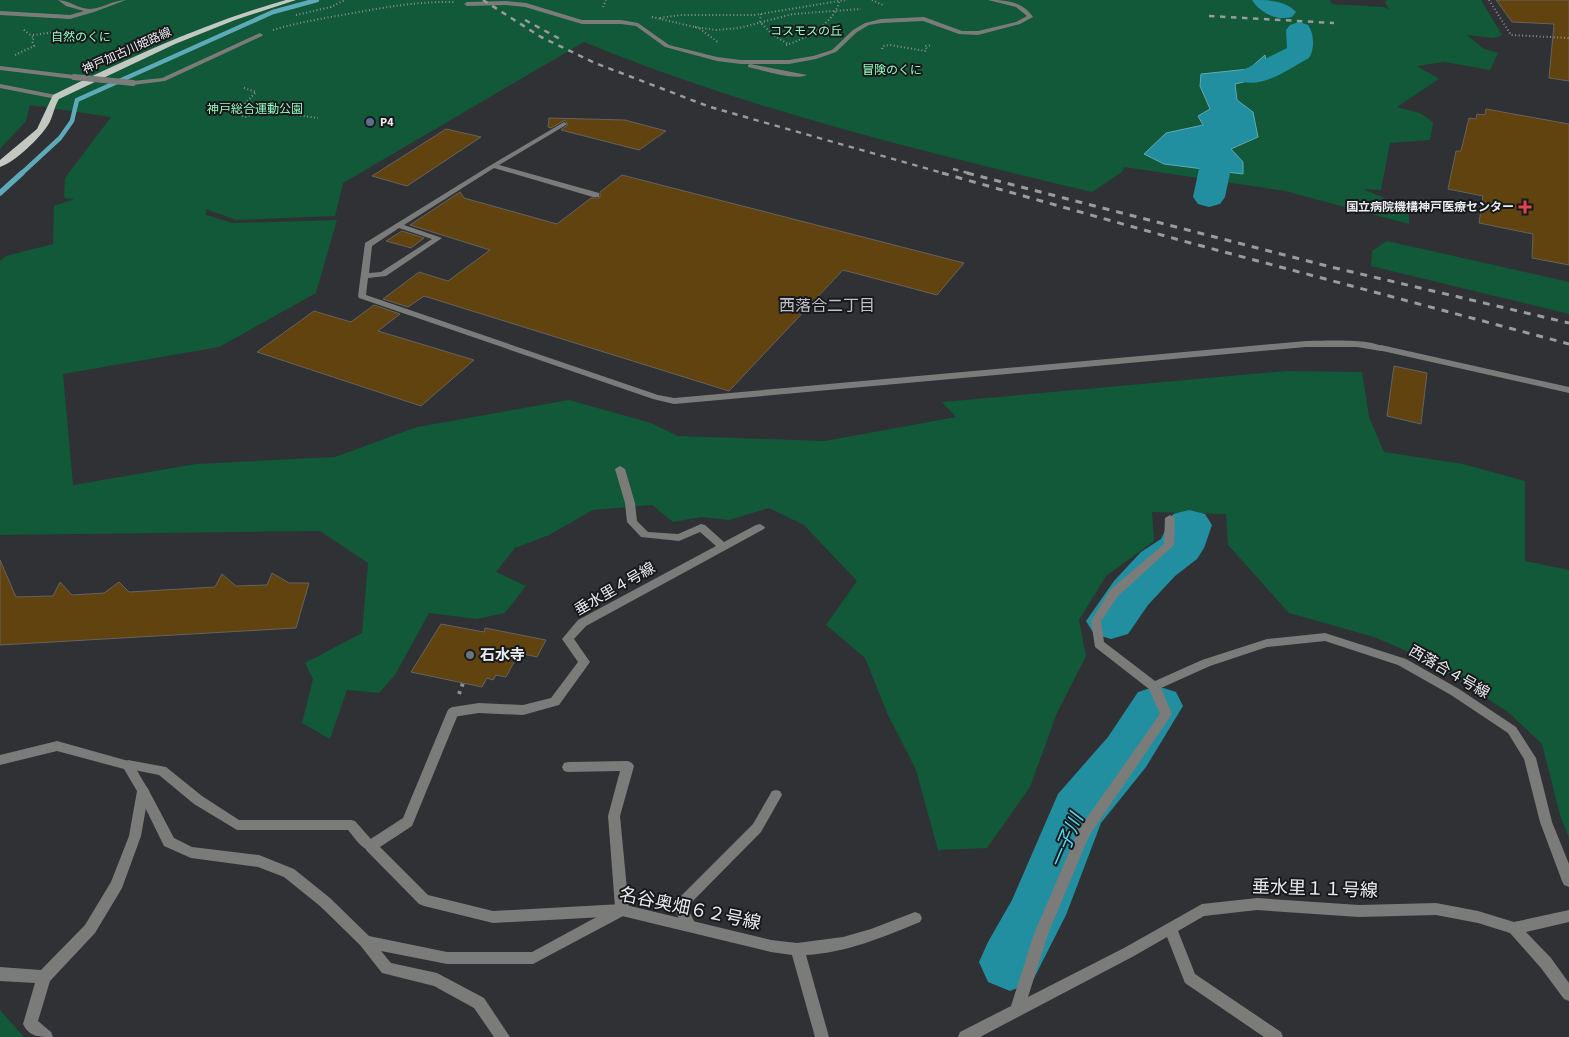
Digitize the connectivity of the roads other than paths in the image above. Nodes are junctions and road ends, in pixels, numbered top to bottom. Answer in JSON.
{"nodes":[{"id":1,"x":61,"y":0,"type":"edge"},
{"id":2,"x":123,"y":0,"type":"edge"},
{"id":3,"x":293,"y":0,"type":"edge"},
{"id":4,"x":991,"y":0,"type":"edge"},
{"id":5,"x":467,"y":4,"type":"road end"},
{"id":6,"x":93,"y":11,"type":"junction"},
{"id":7,"x":0,"y":13,"type":"edge"},
{"id":8,"x":260,"y":35,"type":"dead end"},
{"id":9,"x":728,"y":61,"type":"junction"},
{"id":10,"x":0,"y":68,"type":"edge"},
{"id":11,"x":804,"y":75,"type":"dead end"},
{"id":12,"x":0,"y":86,"type":"edge"},
{"id":13,"x":56,"y":96,"type":"junction"},
{"id":14,"x":564,"y":124,"type":"dead end"},
{"id":15,"x":0,"y":164,"type":"edge"},
{"id":16,"x":493,"y":166,"type":"junction"},
{"id":17,"x":596,"y":195,"type":"dead end"},
{"id":18,"x":399,"y":226,"type":"junction"},
{"id":19,"x":364,"y":276,"type":"junction"},
{"id":20,"x":1569,"y":390,"type":"edge"},
{"id":21,"x":620,"y":468,"type":"dead end"},
{"id":22,"x":1170,"y":518,"type":"dead end"},
{"id":23,"x":760,"y":528,"type":"dead end"},
{"id":24,"x":724,"y":547,"type":"junction"},
{"id":25,"x":1154,"y":686,"type":"junction"},
{"id":26,"x":0,"y":760,"type":"edge"},
{"id":27,"x":128,"y":765,"type":"junction"},
{"id":28,"x":568,"y":767,"type":"dead end"},
{"id":29,"x":143,"y":791,"type":"junction"},
{"id":30,"x":776,"y":795,"type":"dead end"},
{"id":31,"x":370,"y":846,"type":"junction"},
{"id":32,"x":1569,"y":881,"type":"edge"},
{"id":33,"x":622,"y":910,"type":"junction"},
{"id":34,"x":1569,"y":916,"type":"edge"},
{"id":35,"x":915,"y":918,"type":"dead end"},
{"id":36,"x":689,"y":925,"type":"junction"},
{"id":37,"x":1170,"y":928,"type":"junction"},
{"id":38,"x":1514,"y":928,"type":"junction"},
{"id":39,"x":364,"y":941,"type":"junction"},
{"id":40,"x":797,"y":949,"type":"junction"},
{"id":41,"x":0,"y":974,"type":"edge"},
{"id":42,"x":44,"y":977,"type":"junction"},
{"id":43,"x":1569,"y":994,"type":"edge"},
{"id":44,"x":1016,"y":1009,"type":"junction"},
{"id":45,"x":46,"y":1037,"type":"edge"},
{"id":46,"x":503,"y":1037,"type":"edge"},
{"id":47,"x":822,"y":1037,"type":"edge"},
{"id":48,"x":965,"y":1037,"type":"edge"},
{"id":49,"x":1276,"y":1037,"type":"edge"}],
"edges":[{"from":1,"to":6,"type":"street"},
{"from":2,"to":6,"type":"street"},
{"from":3,"to":13,"type":"main road","name":"神戸加古川姫路線"},
{"from":4,"to":9,"type":"street"},
{"from":5,"to":9,"type":"street"},
{"from":6,"to":7,"type":"street"},
{"from":8,"to":10,"type":"street","bridge":true},
{"from":9,"to":11,"type":"street"},
{"from":12,"to":13,"type":"street"},
{"from":13,"to":15,"type":"main road"},
{"from":14,"to":16,"type":"street"},
{"from":16,"to":17,"type":"street"},
{"from":16,"to":18,"type":"street"},
{"from":18,"to":19,"type":"street"},
{"from":18,"to":19,"type":"street"},
{"from":19,"to":20,"type":"street"},
{"from":21,"to":24,"type":"street"},
{"from":22,"to":25,"type":"street"},
{"from":23,"to":24,"type":"street","name":"垂水里４号線"},
{"from":24,"to":31,"type":"street","name":"垂水里４号線"},
{"from":25,"to":32,"type":"street","name":"西落合４号線"},
{"from":25,"to":44,"type":"street"},
{"from":26,"to":27,"type":"street","name":"名谷奥畑６２号線"},
{"from":27,"to":29,"type":"street"},
{"from":27,"to":31,"type":"street","name":"名谷奥畑６２号線"},
{"from":28,"to":33,"type":"street"},
{"from":29,"to":39,"type":"street"},
{"from":29,"to":42,"type":"street"},
{"from":30,"to":36,"type":"street"},
{"from":31,"to":33,"type":"street","name":"名谷奥畑６２号線"},
{"from":33,"to":36,"type":"street","name":"名谷奥畑６２号線"},
{"from":33,"to":39,"type":"street"},
{"from":34,"to":38,"type":"street"},
{"from":35,"to":40,"type":"street","name":"名谷奥畑６２号線"},
{"from":36,"to":40,"type":"street","name":"名谷奥畑６２号線"},
{"from":37,"to":38,"type":"street","name":"垂水里１１号線"},
{"from":37,"to":44,"type":"street","name":"垂水里１１号線"},
{"from":37,"to":49,"type":"street"},
{"from":38,"to":43,"type":"street"},
{"from":39,"to":46,"type":"street"},
{"from":40,"to":47,"type":"street"},
{"from":41,"to":42,"type":"street"},
{"from":42,"to":45,"type":"street"},
{"from":44,"to":48,"type":"street","name":"垂水里１１号線"}]}
